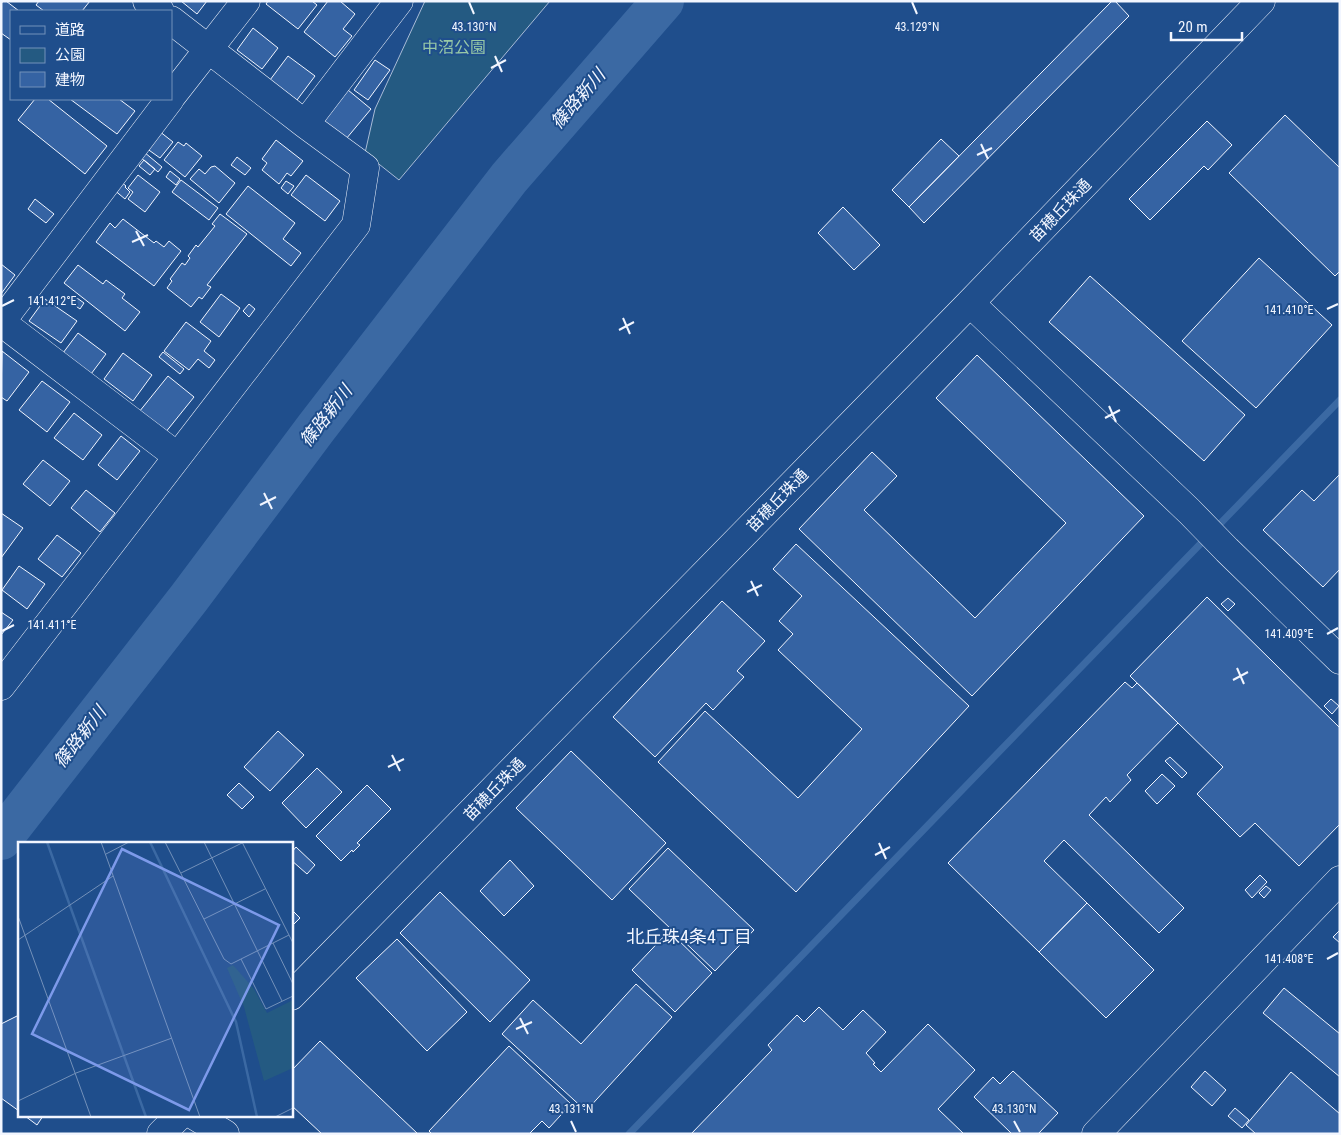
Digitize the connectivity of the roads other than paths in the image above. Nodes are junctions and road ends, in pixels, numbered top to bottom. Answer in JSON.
{"nodes":[{"id":1,"x":147,"y":1,"type":"edge"},
{"id":2,"x":246,"y":1,"type":"edge"},
{"id":3,"x":399,"y":1,"type":"edge"},
{"id":4,"x":1262,"y":1,"type":"edge"},
{"id":5,"x":159,"y":10,"type":"edge"},
{"id":6,"x":172,"y":21,"type":"edge"},
{"id":7,"x":208,"y":48,"type":"junction"},
{"id":8,"x":172,"y":97,"type":"edge"},
{"id":9,"x":169,"y":100,"type":"edge"},
{"id":10,"x":304,"y":124,"type":"junction"},
{"id":11,"x":970,"y":303,"type":"junction"},
{"id":12,"x":1,"y":322,"type":"edge"},
{"id":13,"x":177,"y":456,"type":"junction"},
{"id":14,"x":1340,"y":660,"type":"edge"},
{"id":15,"x":1,"y":686,"type":"edge"},
{"id":16,"x":1340,"y":880,"type":"edge"},
{"id":17,"x":292,"y":995,"type":"edge"},
{"id":18,"x":176,"y":1118,"type":"edge"},
{"id":19,"x":198,"y":1118,"type":"edge"},
{"id":20,"x":162,"y":1134,"type":"edge"},
{"id":21,"x":225,"y":1134,"type":"edge"},
{"id":22,"x":1096,"y":1134,"type":"edge"}],
"edges":[{"from":1,"to":5,"type":"street"},
{"from":2,"to":7,"type":"street"},
{"from":3,"to":10,"type":"street"},
{"from":4,"to":11,"type":"street","name":"苗穂丘珠通"},
{"from":6,"to":7,"type":"street"},
{"from":7,"to":8,"type":"street"},
{"from":7,"to":10,"type":"street"},
{"from":9,"to":12,"type":"street"},
{"from":10,"to":13,"type":"street"},
{"from":11,"to":14,"type":"street"},
{"from":11,"to":17,"type":"street","name":"苗穂丘珠通"},
{"from":12,"to":13,"type":"street"},
{"from":13,"to":15,"type":"street"},
{"from":16,"to":22,"type":"street"},
{"from":18,"to":20,"type":"street"},
{"from":19,"to":21,"type":"street"}]}
